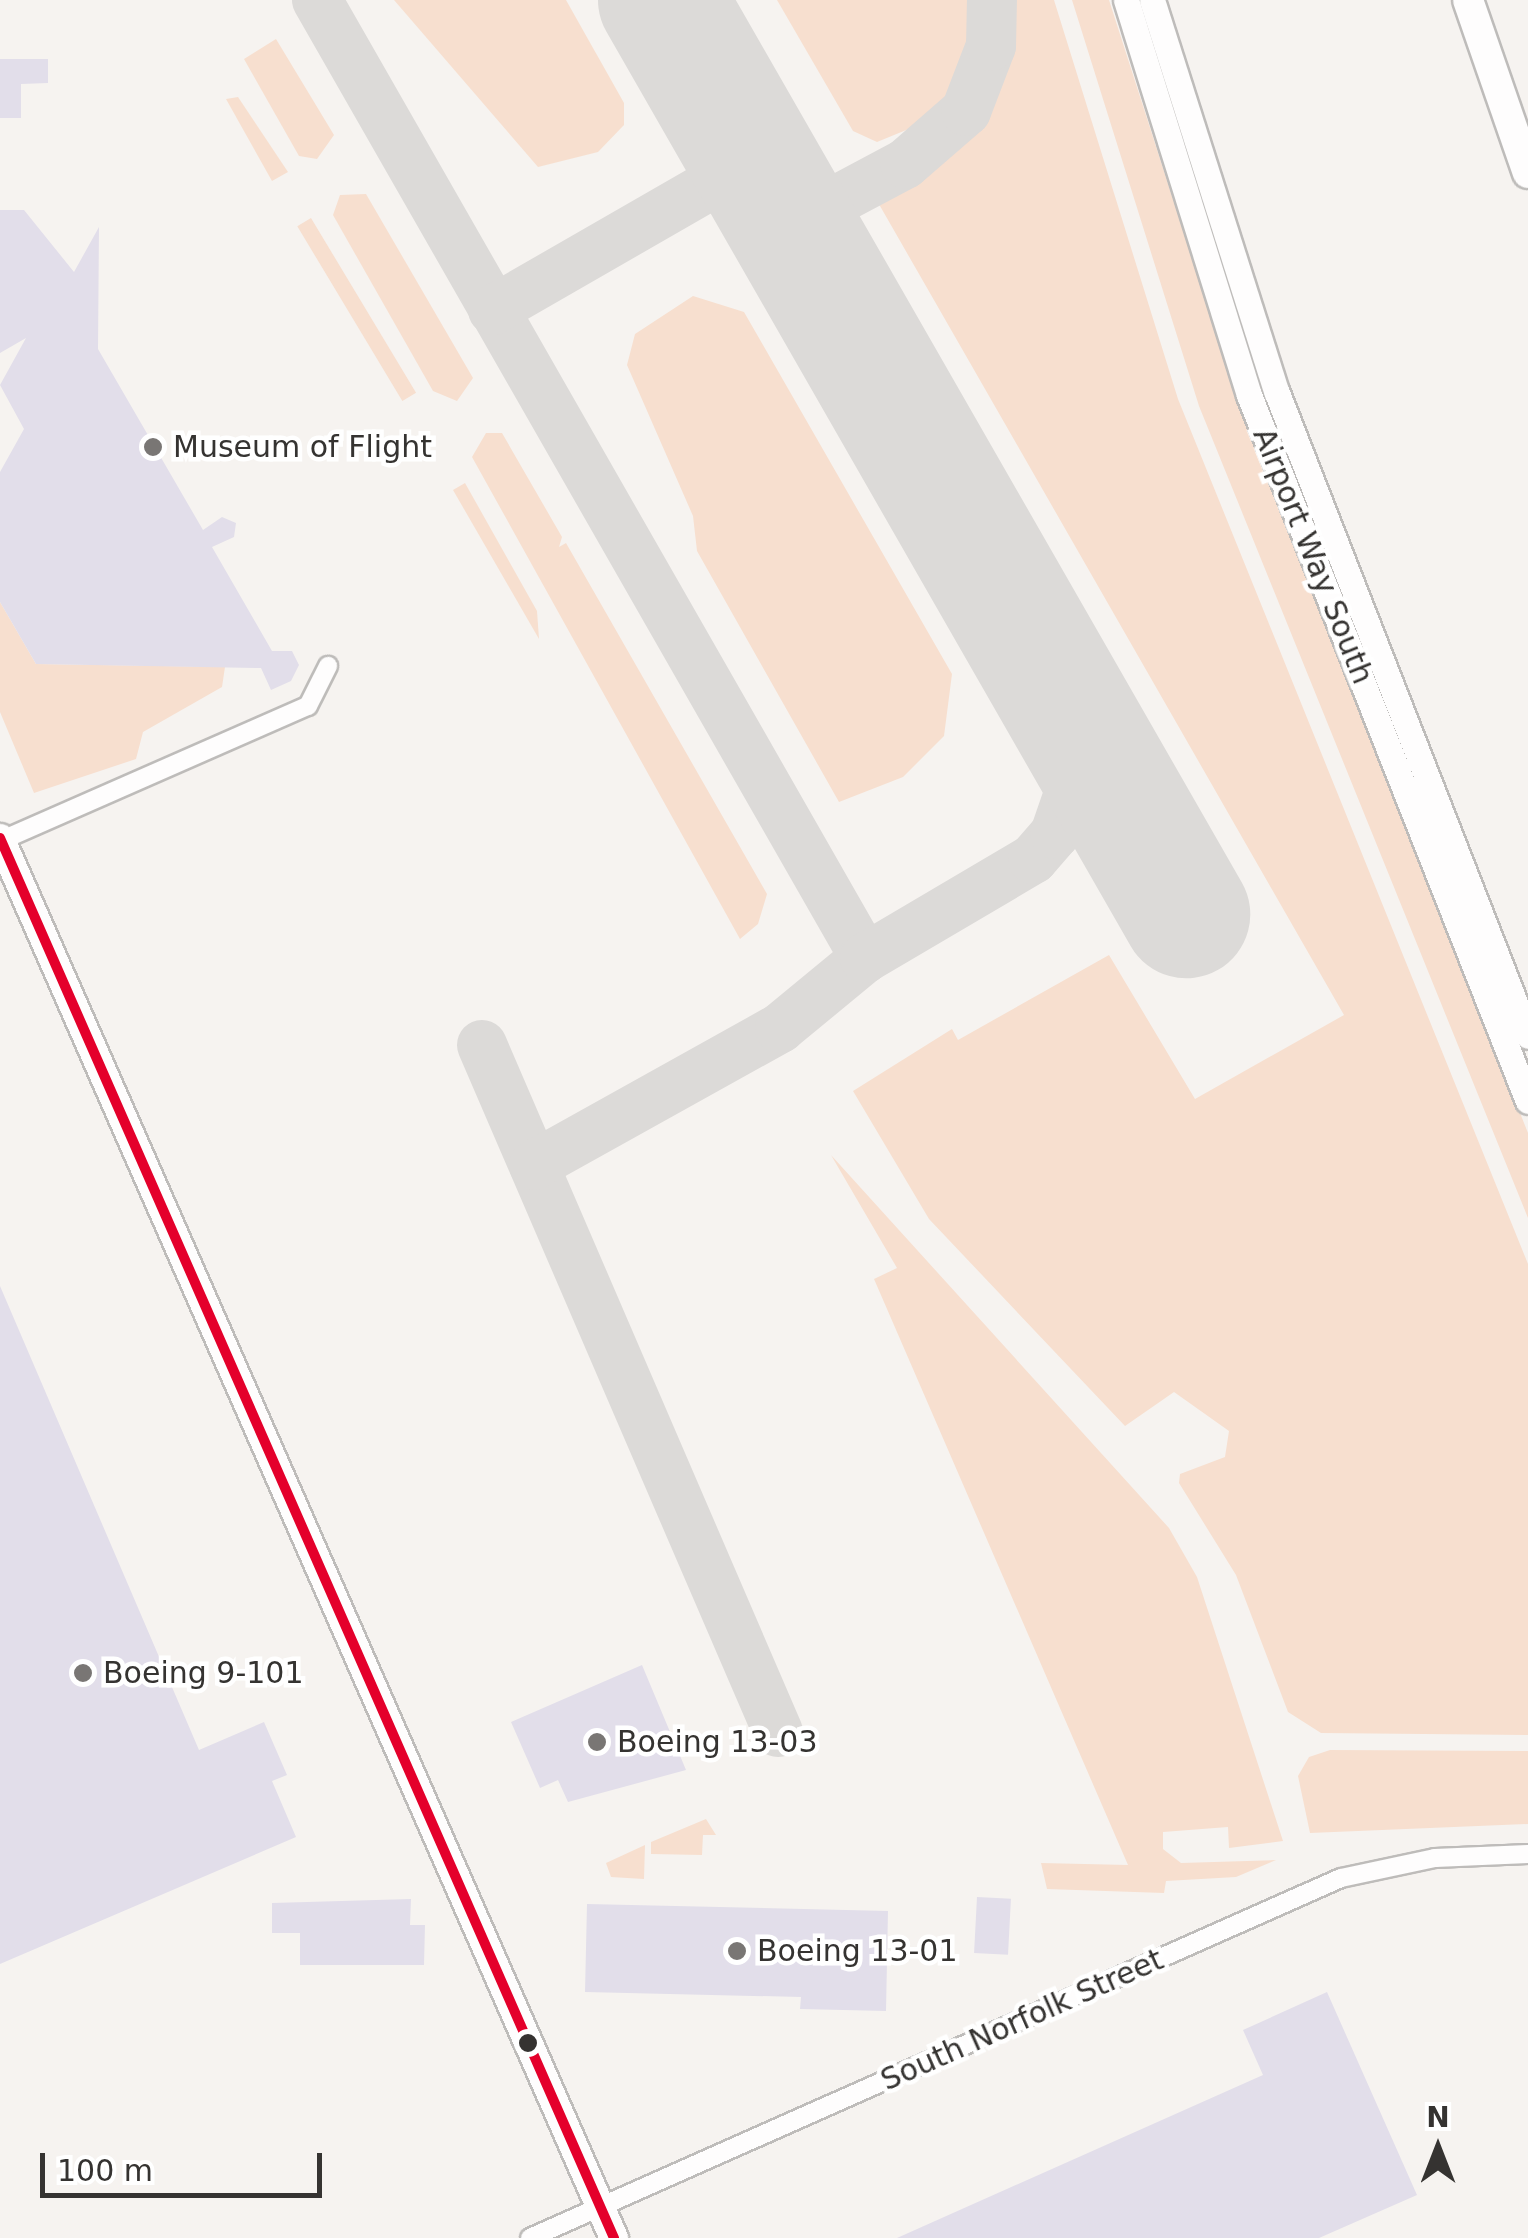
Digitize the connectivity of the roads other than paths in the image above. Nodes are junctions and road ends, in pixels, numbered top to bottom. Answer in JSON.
{"nodes":[{"id":1,"x":1126,"y":0,"type":"edge"},
{"id":2,"x":1152,"y":0,"type":"edge"},
{"id":3,"x":1468,"y":0,"type":"edge"},
{"id":4,"x":1528,"y":174,"type":"edge"},
{"id":5,"x":328,"y":666,"type":"dead end"},
{"id":6,"x":0,"y":840,"type":"edge"},
{"id":7,"x":1528,"y":1036,"type":"edge"},
{"id":8,"x":1528,"y":1101,"type":"edge"},
{"id":9,"x":1528,"y":1854,"type":"edge"},
{"id":10,"x":602,"y":2208,"type":"junction"},
{"id":11,"x":530,"y":2238,"type":"edge"},
{"id":12,"x":614,"y":2238,"type":"edge"}],
"edges":[{"from":1,"to":8,"type":"main road","name":"Airport Way South"},
{"from":2,"to":7,"type":"main road","name":"Airport Way South"},
{"from":3,"to":4,"type":"highway"},
{"from":5,"to":6,"type":"street"},
{"from":6,"to":10,"type":"main road"},
{"from":9,"to":10,"type":"street","name":"South Norfolk Street"},
{"from":10,"to":11,"type":"street","name":"South Norfolk Street"},
{"from":10,"to":12,"type":"main road"}]}
